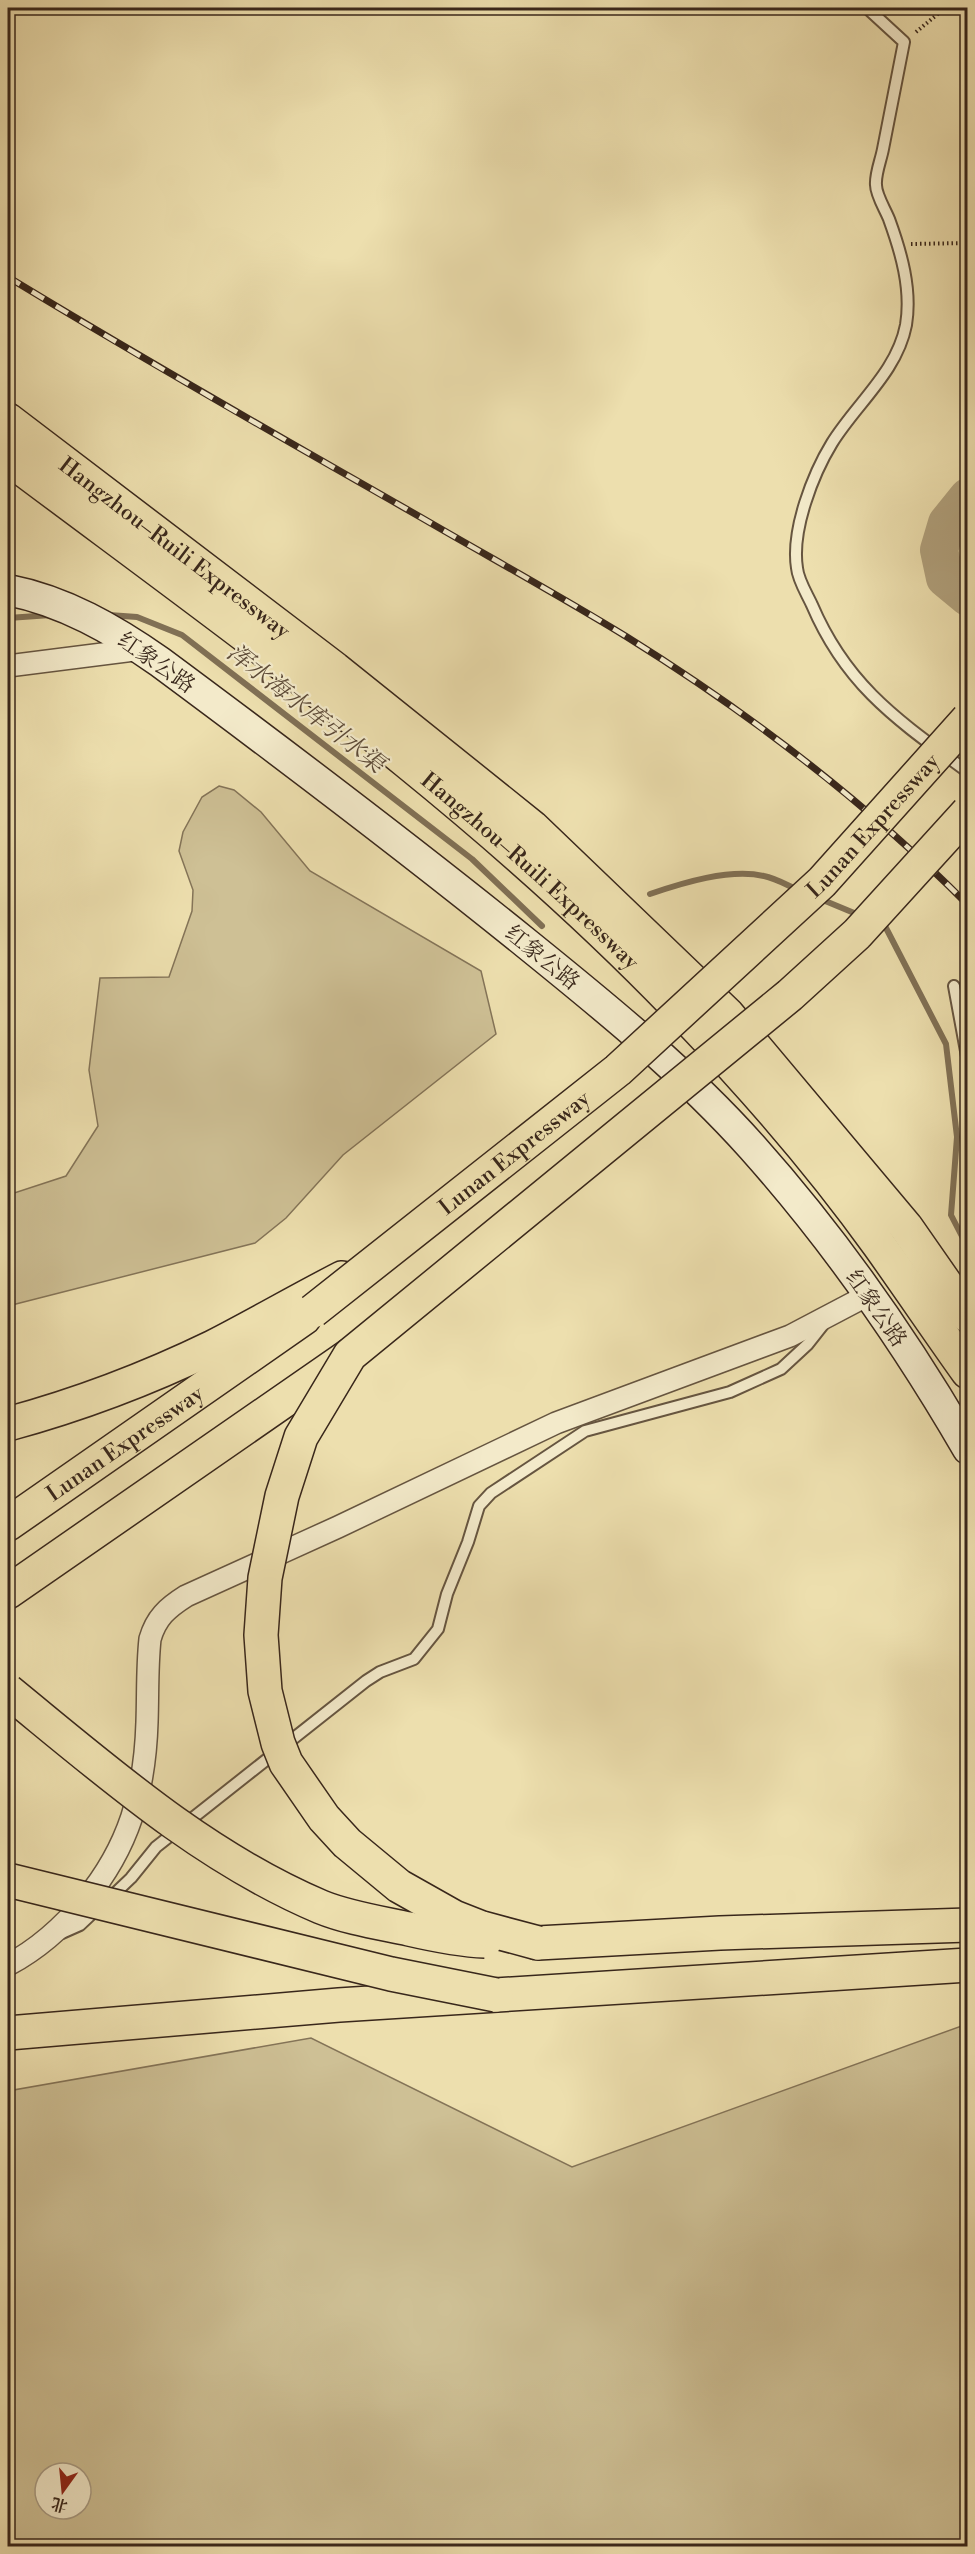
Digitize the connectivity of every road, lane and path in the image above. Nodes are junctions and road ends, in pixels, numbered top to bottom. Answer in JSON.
{"nodes":[{"id":1,"x":867,"y":8,"type":"edge"},
{"id":2,"x":945,"y":8,"type":"edge"},
{"id":3,"x":904,"y":42,"type":"junction"},
{"id":4,"x":968,"y":243,"type":"edge"},
{"id":5,"x":898,"y":244,"type":"junction"},
{"id":6,"x":8,"y":420,"type":"edge"},
{"id":7,"x":8,"y":458,"type":"edge"},
{"id":8,"x":11,"y":591,"type":"edge"},
{"id":9,"x":142,"y":649,"type":"junction"},
{"id":10,"x":8,"y":666,"type":"edge"},
{"id":11,"x":968,"y":719,"type":"edge"},
{"id":12,"x":968,"y":772,"type":"edge"},
{"id":13,"x":968,"y":812,"type":"edge"},
{"id":14,"x":954,"y":986,"type":"dead end"},
{"id":15,"x":968,"y":1062,"type":"edge"},
{"id":16,"x":378,"y":1259,"type":"junction"},
{"id":17,"x":868,"y":1295,"type":"junction"},
{"id":18,"x":831,"y":1315,"type":"junction"},
{"id":19,"x":968,"y":1316,"type":"edge"},
{"id":20,"x":350,"y":1355,"type":"junction"},
{"id":21,"x":968,"y":1372,"type":"edge"},
{"id":22,"x":8,"y":1424,"type":"edge"},
{"id":23,"x":968,"y":1449,"type":"edge"},
{"id":24,"x":8,"y":1524,"type":"edge"},
{"id":25,"x":8,"y":1592,"type":"edge"},
{"id":26,"x":8,"y":1691,"type":"edge"},
{"id":27,"x":8,"y":1880,"type":"edge"},
{"id":28,"x":968,"y":1925,"type":"edge"},
{"id":29,"x":46,"y":1940,"type":"junction"},
{"id":30,"x":538,"y":1944,"type":"junction"},
{"id":31,"x":8,"y":1965,"type":"edge"},
{"id":32,"x":968,"y":1965,"type":"edge"},
{"id":33,"x":496,"y":1995,"type":"junction"},
{"id":34,"x":8,"y":2033,"type":"edge"}],
"edges":[{"from":1,"to":3,"type":"lane"},
{"from":2,"to":3,"type":"path"},
{"from":3,"to":5,"type":"lane"},
{"from":4,"to":5,"type":"path"},
{"from":5,"to":12,"type":"lane"},
{"from":6,"to":19,"type":"highway","name":"Hangzhou–Ruili Expressway"},
{"from":7,"to":21,"type":"highway","name":"Hangzhou–Ruili Expressway"},
{"from":8,"to":9,"type":"main road","name":"红象公路"},
{"from":9,"to":10,"type":"street"},
{"from":9,"to":17,"type":"main road","name":"红象公路"},
{"from":11,"to":16,"type":"highway","name":"Lunan Expressway","bridge":true},
{"from":13,"to":20,"type":"highway","bridge":true},
{"from":14,"to":15,"type":"lane"},
{"from":16,"to":22,"type":"highway"},
{"from":16,"to":24,"type":"highway","name":"Lunan Expressway","bridge":true},
{"from":17,"to":18,"type":"street"},
{"from":17,"to":23,"type":"main road","name":"红象公路"},
{"from":18,"to":29,"type":"lane"},
{"from":18,"to":29,"type":"street"},
{"from":20,"to":25,"type":"highway"},
{"from":20,"to":30,"type":"highway","bridge":true},
{"from":26,"to":30,"type":"highway","bridge":true},
{"from":27,"to":33,"type":"highway","bridge":true},
{"from":28,"to":30,"type":"highway"},
{"from":29,"to":31,"type":"street"},
{"from":32,"to":33,"type":"highway"},
{"from":33,"to":34,"type":"highway"}]}
